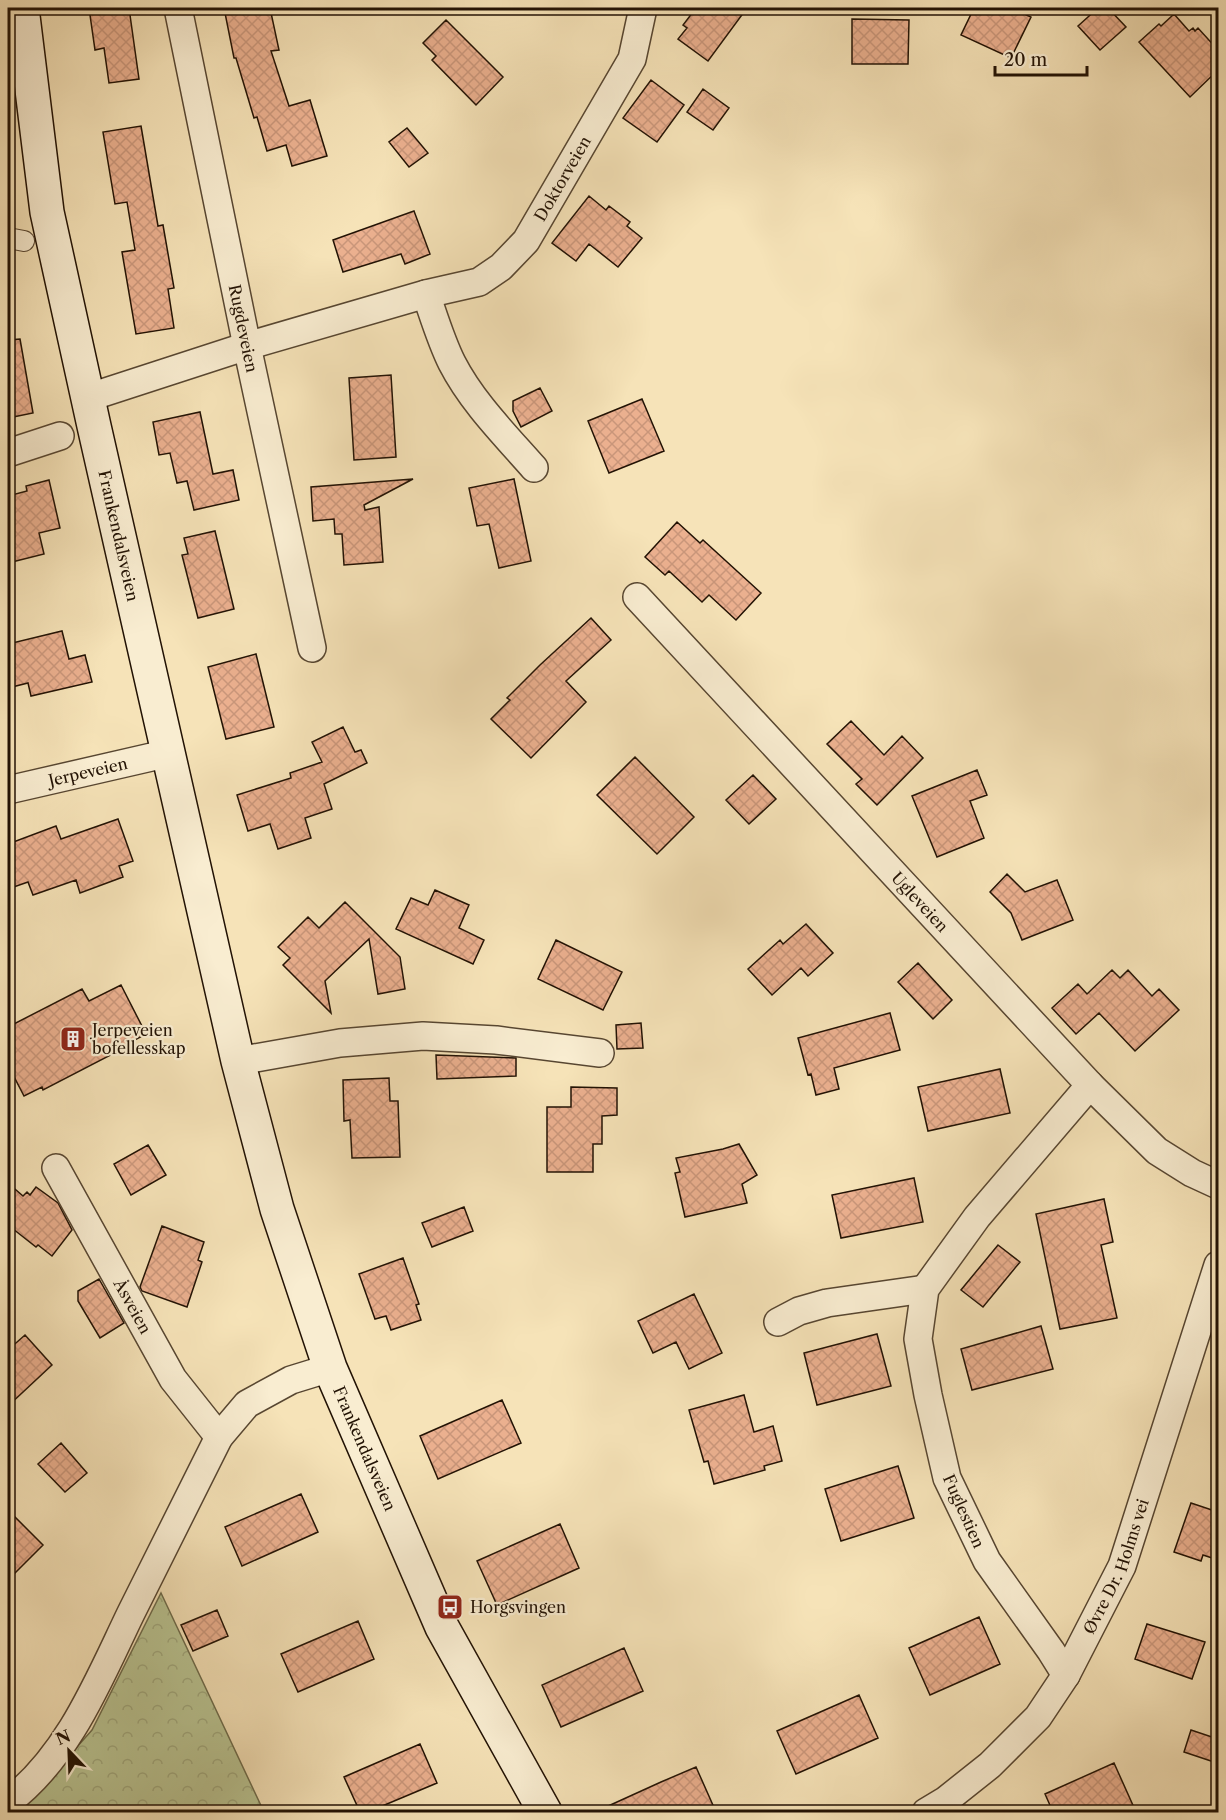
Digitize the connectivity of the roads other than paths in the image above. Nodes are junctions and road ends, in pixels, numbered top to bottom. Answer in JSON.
{"nodes":[{"id":1,"x":22,"y":8,"type":"edge"},
{"id":2,"x":178,"y":8,"type":"edge"},
{"id":3,"x":643,"y":8,"type":"edge"},
{"id":4,"x":426,"y":294,"type":"junction"},
{"id":5,"x":247,"y":346,"type":"junction"},
{"id":6,"x":87,"y":398,"type":"junction"},
{"id":7,"x":60,"y":435,"type":"dead end"},
{"id":8,"x":8,"y":453,"type":"edge"},
{"id":9,"x":534,"y":468,"type":"dead end"},
{"id":10,"x":637,"y":597,"type":"dead end"},
{"id":11,"x":312,"y":648,"type":"dead end"},
{"id":12,"x":169,"y":753,"type":"junction"},
{"id":13,"x":8,"y":790,"type":"edge"},
{"id":14,"x":600,"y":1053,"type":"dead end"},
{"id":15,"x":238,"y":1061,"type":"junction"},
{"id":16,"x":1090,"y":1085,"type":"junction"},
{"id":17,"x":56,"y":1168,"type":"dead end"},
{"id":18,"x":1218,"y":1185,"type":"edge"},
{"id":19,"x":1218,"y":1265,"type":"edge"},
{"id":20,"x":925,"y":1288,"type":"junction"},
{"id":21,"x":778,"y":1322,"type":"dead end"},
{"id":22,"x":330,"y":1368,"type":"junction"},
{"id":23,"x":219,"y":1437,"type":"junction"},
{"id":24,"x":1066,"y":1675,"type":"junction"},
{"id":25,"x":8,"y":1802,"type":"edge"},
{"id":26,"x":545,"y":1812,"type":"edge"},
{"id":27,"x":926,"y":1812,"type":"edge"}],
"edges":[{"from":1,"to":6,"type":"main road","name":"Frankendalsveien"},
{"from":2,"to":5,"type":"street","name":"Rugdeveien"},
{"from":3,"to":4,"type":"street","name":"Doktorveien"},
{"from":4,"to":5,"type":"street","name":"Doktorveien"},
{"from":4,"to":9,"type":"street"},
{"from":5,"to":6,"type":"street","name":"Doktorveien"},
{"from":5,"to":11,"type":"street","name":"Rugdeveien"},
{"from":6,"to":12,"type":"main road","name":"Frankendalsveien"},
{"from":7,"to":8,"type":"street"},
{"from":10,"to":16,"type":"street","name":"Ugleveien"},
{"from":12,"to":13,"type":"street","name":"Jerpeveien"},
{"from":12,"to":15,"type":"main road","name":"Frankendalsveien"},
{"from":14,"to":15,"type":"street"},
{"from":15,"to":22,"type":"main road","name":"Frankendalsveien"},
{"from":16,"to":18,"type":"street","name":"Ugleveien"},
{"from":16,"to":20,"type":"street","name":"Fuglestien"},
{"from":17,"to":23,"type":"street","name":"Åsveien"},
{"from":19,"to":24,"type":"street","name":"Øvre Dr. Holms vei"},
{"from":20,"to":21,"type":"street"},
{"from":20,"to":24,"type":"street","name":"Fuglestien"},
{"from":22,"to":23,"type":"street"},
{"from":22,"to":26,"type":"main road","name":"Frankendalsveien"},
{"from":23,"to":25,"type":"street"},
{"from":24,"to":27,"type":"street","name":"Øvre Dr. Holms vei"}]}
